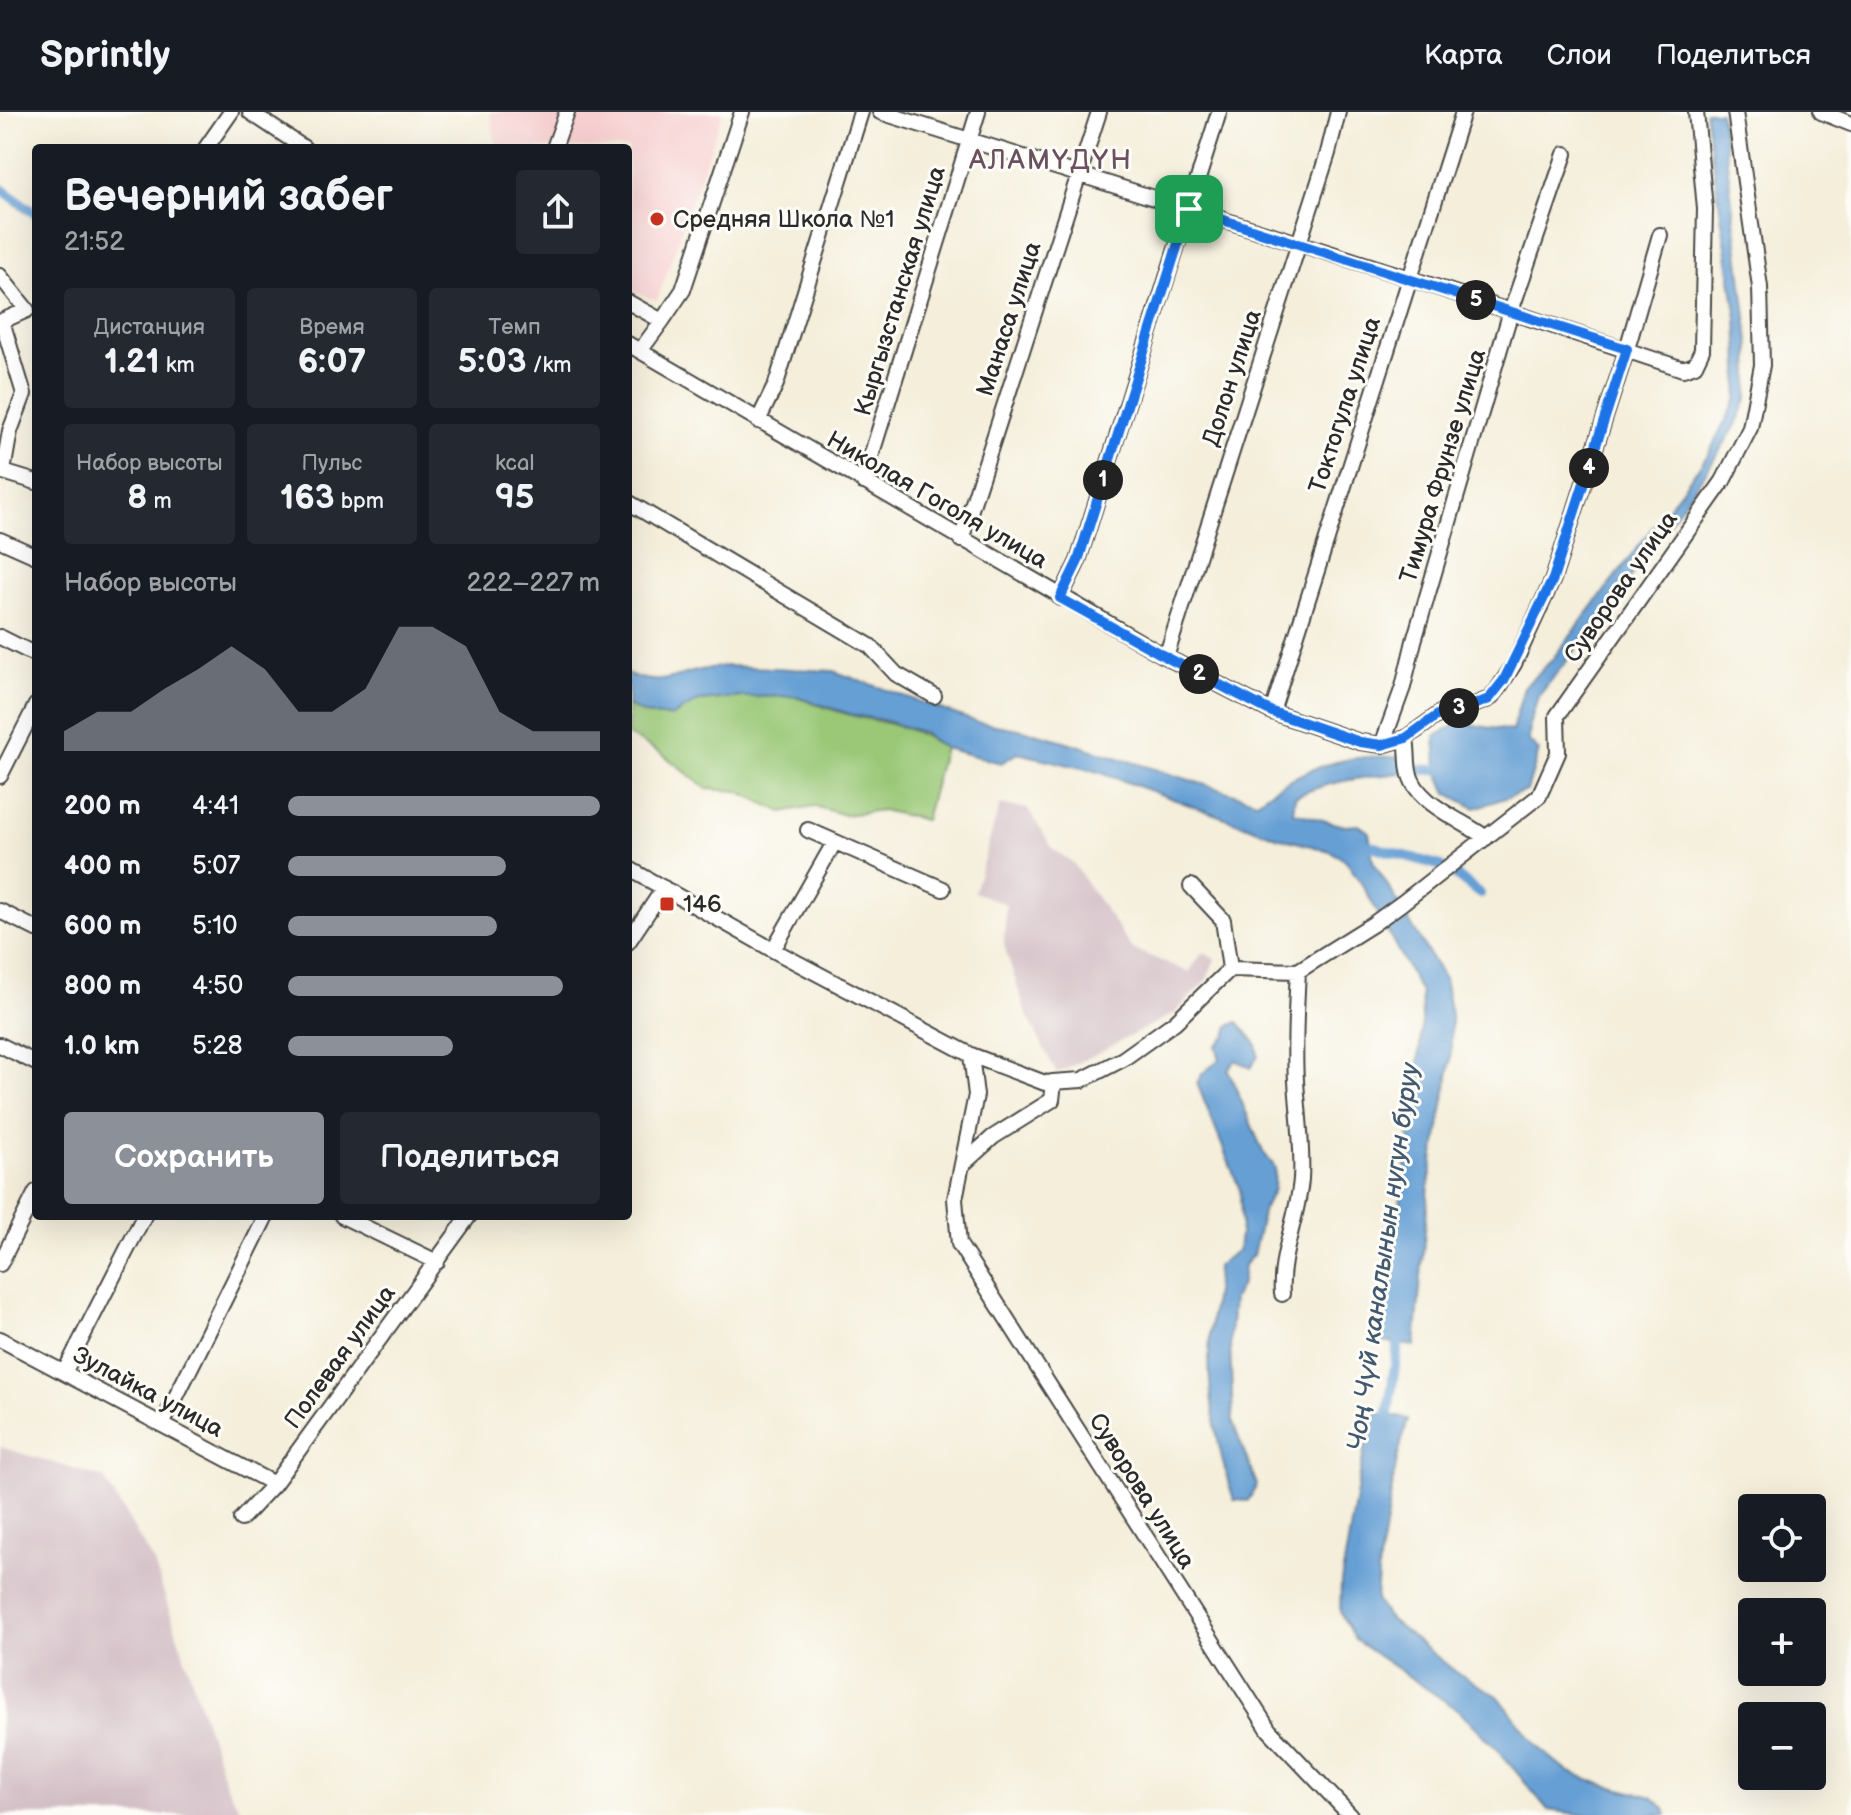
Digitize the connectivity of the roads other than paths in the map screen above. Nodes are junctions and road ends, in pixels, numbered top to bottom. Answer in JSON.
{"nodes":[{"id":1,"x":231,"y":112,"type":"edge"},
{"id":2,"x":250,"y":112,"type":"edge"},
{"id":3,"x":567,"y":112,"type":"edge"},
{"id":4,"x":742,"y":112,"type":"edge"},
{"id":5,"x":861,"y":112,"type":"edge"},
{"id":6,"x":880,"y":112,"type":"edge"},
{"id":7,"x":978,"y":112,"type":"edge"},
{"id":8,"x":1099,"y":112,"type":"edge"},
{"id":9,"x":1219,"y":112,"type":"edge"},
{"id":10,"x":1338,"y":112,"type":"edge"},
{"id":11,"x":1463,"y":112,"type":"edge"},
{"id":12,"x":1696,"y":112,"type":"edge"},
{"id":13,"x":1735,"y":112,"type":"edge"},
{"id":14,"x":1821,"y":112,"type":"edge"},
{"id":15,"x":1851,"y":124,"type":"edge"},
{"id":16,"x":969,"y":141,"type":"junction"},
{"id":17,"x":209,"y":144,"type":"edge"},
{"id":18,"x":298,"y":144,"type":"edge"},
{"id":19,"x":555,"y":144,"type":"edge"},
{"id":20,"x":1565,"y":154,"type":"dead end"},
{"id":21,"x":1079,"y":176,"type":"junction"},
{"id":22,"x":1189,"y":209,"type":"junction"},
{"id":23,"x":1660,"y":235,"type":"dead end"},
{"id":24,"x":1298,"y":243,"type":"junction"},
{"id":25,"x":0,"y":276,"type":"edge"},
{"id":26,"x":1409,"y":278,"type":"junction"},
{"id":27,"x":632,"y":304,"type":"edge"},
{"id":28,"x":1511,"y":311,"type":"junction"},
{"id":29,"x":662,"y":321,"type":"junction"},
{"id":30,"x":634,"y":348,"type":"edge"},
{"id":31,"x":1627,"y":349,"type":"junction"},
{"id":32,"x":758,"y":421,"type":"junction"},
{"id":33,"x":2,"y":471,"type":"edge"},
{"id":34,"x":863,"y":482,"type":"junction"},
{"id":35,"x":32,"y":483,"type":"edge"},
{"id":36,"x":632,"y":504,"type":"edge"},
{"id":37,"x":0,"y":540,"type":"edge"},
{"id":38,"x":961,"y":540,"type":"junction"},
{"id":39,"x":32,"y":554,"type":"edge"},
{"id":40,"x":1060,"y":598,"type":"junction"},
{"id":41,"x":0,"y":637,"type":"edge"},
{"id":42,"x":32,"y":653,"type":"edge"},
{"id":43,"x":1166,"y":657,"type":"junction"},
{"id":44,"x":934,"y":696,"type":"dead end"},
{"id":45,"x":1272,"y":712,"type":"junction"},
{"id":46,"x":32,"y":713,"type":"edge"},
{"id":47,"x":1406,"y":738,"type":"junction"},
{"id":48,"x":1382,"y":745,"type":"junction"},
{"id":49,"x":0,"y":776,"type":"edge"},
{"id":50,"x":808,"y":830,"type":"dead end"},
{"id":51,"x":1486,"y":838,"type":"junction"},
{"id":52,"x":834,"y":843,"type":"junction"},
{"id":53,"x":632,"y":870,"type":"edge"},
{"id":54,"x":1191,"y":886,"type":"dead end"},
{"id":55,"x":664,"y":888,"type":"junction"},
{"id":56,"x":943,"y":889,"type":"dead end"},
{"id":57,"x":0,"y":911,"type":"edge"},
{"id":58,"x":32,"y":927,"type":"edge"},
{"id":59,"x":632,"y":936,"type":"edge"},
{"id":60,"x":773,"y":950,"type":"junction"},
{"id":61,"x":1230,"y":969,"type":"junction"},
{"id":62,"x":1298,"y":971,"type":"junction"},
{"id":63,"x":0,"y":1045,"type":"edge"},
{"id":64,"x":971,"y":1055,"type":"junction"},
{"id":65,"x":32,"y":1061,"type":"edge"},
{"id":66,"x":1054,"y":1082,"type":"junction"},
{"id":67,"x":962,"y":1165,"type":"junction"},
{"id":68,"x":32,"y":1200,"type":"edge"},
{"id":69,"x":142,"y":1220,"type":"edge"},
{"id":70,"x":264,"y":1220,"type":"edge"},
{"id":71,"x":350,"y":1220,"type":"edge"},
{"id":72,"x":466,"y":1220,"type":"edge"},
{"id":73,"x":437,"y":1262,"type":"junction"},
{"id":74,"x":0,"y":1264,"type":"edge"},
{"id":75,"x":1282,"y":1294,"type":"dead end"},
{"id":76,"x":0,"y":1339,"type":"edge"},
{"id":77,"x":64,"y":1373,"type":"junction"},
{"id":78,"x":162,"y":1425,"type":"junction"},
{"id":79,"x":274,"y":1484,"type":"junction"},
{"id":80,"x":241,"y":1519,"type":"dead end"},
{"id":81,"x":1350,"y":1815,"type":"edge"}],
"edges":[{"from":1,"to":17,"type":"street"},
{"from":2,"to":18,"type":"street"},
{"from":3,"to":19,"type":"street"},
{"from":4,"to":29,"type":"street"},
{"from":5,"to":32,"type":"street"},
{"from":6,"to":16,"type":"street"},
{"from":7,"to":16,"type":"street","name":"Кыргызстанская улица"},
{"from":8,"to":21,"type":"street","name":"Манаса улица"},
{"from":9,"to":22,"type":"street"},
{"from":10,"to":24,"type":"street","name":"Долон улица"},
{"from":11,"to":26,"type":"street","name":"Токтогула улица"},
{"from":12,"to":31,"type":"street"},
{"from":13,"to":51,"type":"street","name":"Суворова улица"},
{"from":14,"to":15,"type":"street"},
{"from":16,"to":21,"type":"street"},
{"from":16,"to":34,"type":"street","name":"Кыргызстанская улица"},
{"from":20,"to":28,"type":"street","name":"Тимура Фрунзе улица"},
{"from":21,"to":22,"type":"street"},
{"from":21,"to":38,"type":"street","name":"Манаса улица"},
{"from":22,"to":24,"type":"street"},
{"from":22,"to":40,"type":"street"},
{"from":23,"to":31,"type":"street","name":"Николая Гоголя улица"},
{"from":24,"to":26,"type":"street"},
{"from":24,"to":43,"type":"street","name":"Долон улица"},
{"from":25,"to":33,"type":"street"},
{"from":26,"to":28,"type":"street"},
{"from":26,"to":45,"type":"street","name":"Токтогула улица"},
{"from":27,"to":29,"type":"street"},
{"from":28,"to":31,"type":"street"},
{"from":28,"to":48,"type":"street","name":"Тимура Фрунзе улица"},
{"from":29,"to":30,"type":"street"},
{"from":30,"to":32,"type":"street","name":"Николая Гоголя улица"},
{"from":31,"to":47,"type":"street","name":"Николая Гоголя улица"},
{"from":32,"to":34,"type":"street","name":"Николая Гоголя улица"},
{"from":33,"to":35,"type":"street"},
{"from":34,"to":38,"type":"street","name":"Николая Гоголя улица"},
{"from":36,"to":44,"type":"street"},
{"from":37,"to":39,"type":"street"},
{"from":38,"to":40,"type":"street","name":"Николая Гоголя улица"},
{"from":40,"to":43,"type":"street","name":"Николая Гоголя улица"},
{"from":41,"to":42,"type":"street"},
{"from":43,"to":45,"type":"street","name":"Николая Гоголя улица"},
{"from":45,"to":48,"type":"street","name":"Николая Гоголя улица"},
{"from":46,"to":49,"type":"street"},
{"from":47,"to":48,"type":"street","name":"Николая Гоголя улица"},
{"from":47,"to":51,"type":"street"},
{"from":50,"to":52,"type":"street"},
{"from":51,"to":62,"type":"street","name":"Суворова улица"},
{"from":52,"to":56,"type":"street"},
{"from":52,"to":60,"type":"street"},
{"from":53,"to":55,"type":"street"},
{"from":54,"to":61,"type":"street"},
{"from":55,"to":59,"type":"street"},
{"from":55,"to":60,"type":"street"},
{"from":57,"to":58,"type":"street"},
{"from":60,"to":64,"type":"street"},
{"from":61,"to":62,"type":"street"},
{"from":61,"to":66,"type":"street"},
{"from":62,"to":75,"type":"street"},
{"from":63,"to":65,"type":"street"},
{"from":64,"to":66,"type":"street"},
{"from":64,"to":67,"type":"street","name":"Суворова улица"},
{"from":66,"to":67,"type":"street"},
{"from":67,"to":81,"type":"street","name":"Суворова улица"},
{"from":68,"to":74,"type":"street"},
{"from":69,"to":77,"type":"street"},
{"from":70,"to":78,"type":"street"},
{"from":71,"to":73,"type":"street"},
{"from":72,"to":73,"type":"street","name":"Полевая улица"},
{"from":73,"to":79,"type":"street","name":"Полевая улица"},
{"from":76,"to":77,"type":"street","name":"Зулайка улица"},
{"from":77,"to":78,"type":"street","name":"Зулайка улица"},
{"from":78,"to":79,"type":"street","name":"Зулайка улица"},
{"from":79,"to":80,"type":"street","name":"Полевая улица"}]}
